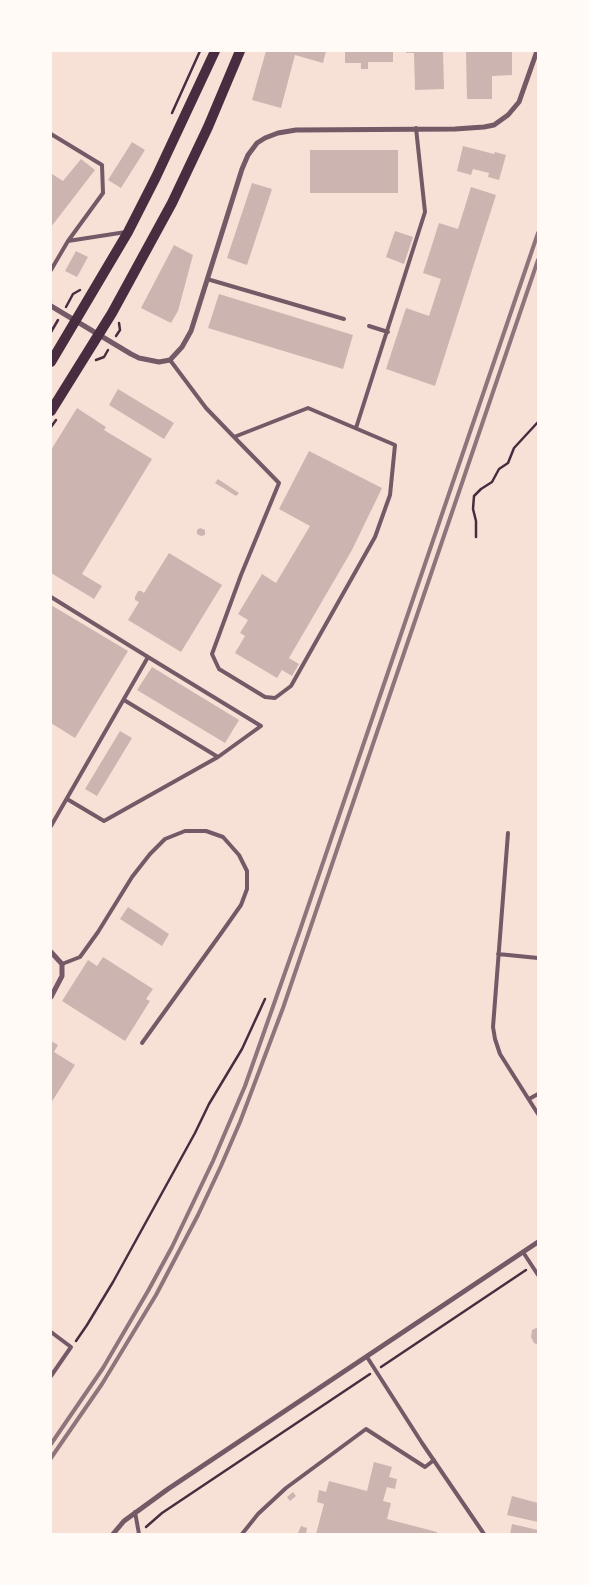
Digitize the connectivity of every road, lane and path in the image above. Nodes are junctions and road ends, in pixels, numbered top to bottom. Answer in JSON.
{"nodes":[{"id":1,"x":200,"y":51,"type":"edge"},
{"id":2,"x":215,"y":51,"type":"edge"},
{"id":3,"x":240,"y":51,"type":"edge"},
{"id":4,"x":537,"y":51,"type":"edge"},
{"id":5,"x":170,"y":119,"type":"dead end"},
{"id":6,"x":416,"y":128,"type":"junction"},
{"id":7,"x":51,"y":134,"type":"edge"},
{"id":8,"x":128,"y":232,"type":"junction"},
{"id":9,"x":68,"y":241,"type":"junction"},
{"id":10,"x":51,"y":270,"type":"edge"},
{"id":11,"x":207,"y":279,"type":"junction"},
{"id":12,"x":82,"y":288,"type":"dead end"},
{"id":13,"x":51,"y":306,"type":"edge"},
{"id":14,"x":62,"y":313,"type":"junction"},
{"id":15,"x":344,"y":319,"type":"dead end"},
{"id":16,"x":76,"y":322,"type":"junction"},
{"id":17,"x":369,"y":326,"type":"dead end"},
{"id":18,"x":51,"y":332,"type":"edge"},
{"id":19,"x":388,"y":332,"type":"junction"},
{"id":20,"x":98,"y":335,"type":"junction"},
{"id":21,"x":170,"y":360,"type":"junction"},
{"id":22,"x":51,"y":362,"type":"edge"},
{"id":23,"x":51,"y":411,"type":"edge"},
{"id":24,"x":538,"y":422,"type":"edge"},
{"id":25,"x":356,"y":428,"type":"junction"},
{"id":26,"x":234,"y":437,"type":"junction"},
{"id":27,"x":476,"y":536,"type":"dead end"},
{"id":28,"x":51,"y":597,"type":"edge"},
{"id":29,"x":148,"y":657,"type":"junction"},
{"id":30,"x":124,"y":700,"type":"junction"},
{"id":31,"x":218,"y":757,"type":"junction"},
{"id":32,"x":67,"y":799,"type":"junction"},
{"id":33,"x":51,"y":826,"type":"edge"},
{"id":34,"x":508,"y":833,"type":"dead end"},
{"id":35,"x":51,"y":952,"type":"edge"},
{"id":36,"x":498,"y":954,"type":"junction"},
{"id":37,"x":538,"y":958,"type":"edge"},
{"id":38,"x":62,"y":964,"type":"junction"},
{"id":39,"x":51,"y":997,"type":"edge"},
{"id":40,"x":265,"y":999,"type":"dead end"},
{"id":41,"x":142,"y":1043,"type":"dead end"},
{"id":42,"x":538,"y":1094,"type":"edge"},
{"id":43,"x":529,"y":1099,"type":"junction"},
{"id":44,"x":538,"y":1114,"type":"edge"},
{"id":45,"x":538,"y":1242,"type":"edge"},
{"id":46,"x":523,"y":1252,"type":"junction"},
{"id":47,"x":532,"y":1266,"type":"junction"},
{"id":48,"x":538,"y":1275,"type":"edge"},
{"id":49,"x":51,"y":1332,"type":"edge"},
{"id":50,"x":71,"y":1347,"type":"junction"},
{"id":51,"x":367,"y":1357,"type":"junction"},
{"id":52,"x":376,"y":1370,"type":"junction"},
{"id":53,"x":51,"y":1376,"type":"edge"},
{"id":54,"x":434,"y":1460,"type":"junction"},
{"id":55,"x":135,"y":1512,"type":"junction"},
{"id":56,"x":139,"y":1533,"type":"edge"},
{"id":57,"x":113,"y":1534,"type":"edge"},
{"id":58,"x":242,"y":1534,"type":"edge"},
{"id":59,"x":484,"y":1534,"type":"edge"}],
"edges":[{"from":1,"to":5,"type":"path"},
{"from":2,"to":8,"type":"main road"},
{"from":3,"to":20,"type":"main road"},
{"from":4,"to":6,"type":"street"},
{"from":6,"to":11,"type":"street"},
{"from":6,"to":19,"type":"lane"},
{"from":7,"to":9,"type":"lane"},
{"from":8,"to":9,"type":"lane"},
{"from":8,"to":16,"type":"main road"},
{"from":9,"to":10,"type":"lane"},
{"from":11,"to":15,"type":"lane"},
{"from":11,"to":21,"type":"street"},
{"from":12,"to":14,"type":"path"},
{"from":13,"to":14,"type":"street"},
{"from":14,"to":16,"type":"street"},
{"from":14,"to":18,"type":"path"},
{"from":16,"to":20,"type":"street"},
{"from":16,"to":22,"type":"main road"},
{"from":17,"to":19,"type":"lane"},
{"from":19,"to":25,"type":"lane"},
{"from":20,"to":21,"type":"street"},
{"from":20,"to":23,"type":"main road"},
{"from":21,"to":26,"type":"lane"},
{"from":24,"to":27,"type":"path"},
{"from":25,"to":26,"type":"lane"},
{"from":25,"to":26,"type":"lane"},
{"from":28,"to":29,"type":"lane"},
{"from":29,"to":30,"type":"lane"},
{"from":29,"to":31,"type":"lane"},
{"from":30,"to":31,"type":"lane"},
{"from":30,"to":32,"type":"lane"},
{"from":31,"to":32,"type":"lane"},
{"from":32,"to":33,"type":"lane"},
{"from":34,"to":36,"type":"lane"},
{"from":35,"to":38,"type":"street"},
{"from":36,"to":37,"type":"lane"},
{"from":36,"to":43,"type":"lane"},
{"from":38,"to":39,"type":"street"},
{"from":38,"to":41,"type":"lane"},
{"from":40,"to":50,"type":"path"},
{"from":42,"to":43,"type":"lane"},
{"from":43,"to":44,"type":"lane"},
{"from":45,"to":46,"type":"street"},
{"from":46,"to":47,"type":"lane"},
{"from":46,"to":51,"type":"street"},
{"from":47,"to":48,"type":"lane"},
{"from":47,"to":52,"type":"path"},
{"from":49,"to":50,"type":"lane"},
{"from":50,"to":53,"type":"lane"},
{"from":51,"to":52,"type":"lane"},
{"from":51,"to":55,"type":"street"},
{"from":52,"to":54,"type":"lane"},
{"from":52,"to":56,"type":"path"},
{"from":54,"to":58,"type":"lane"},
{"from":54,"to":59,"type":"lane"},
{"from":55,"to":56,"type":"lane"},
{"from":55,"to":57,"type":"street"}]}
